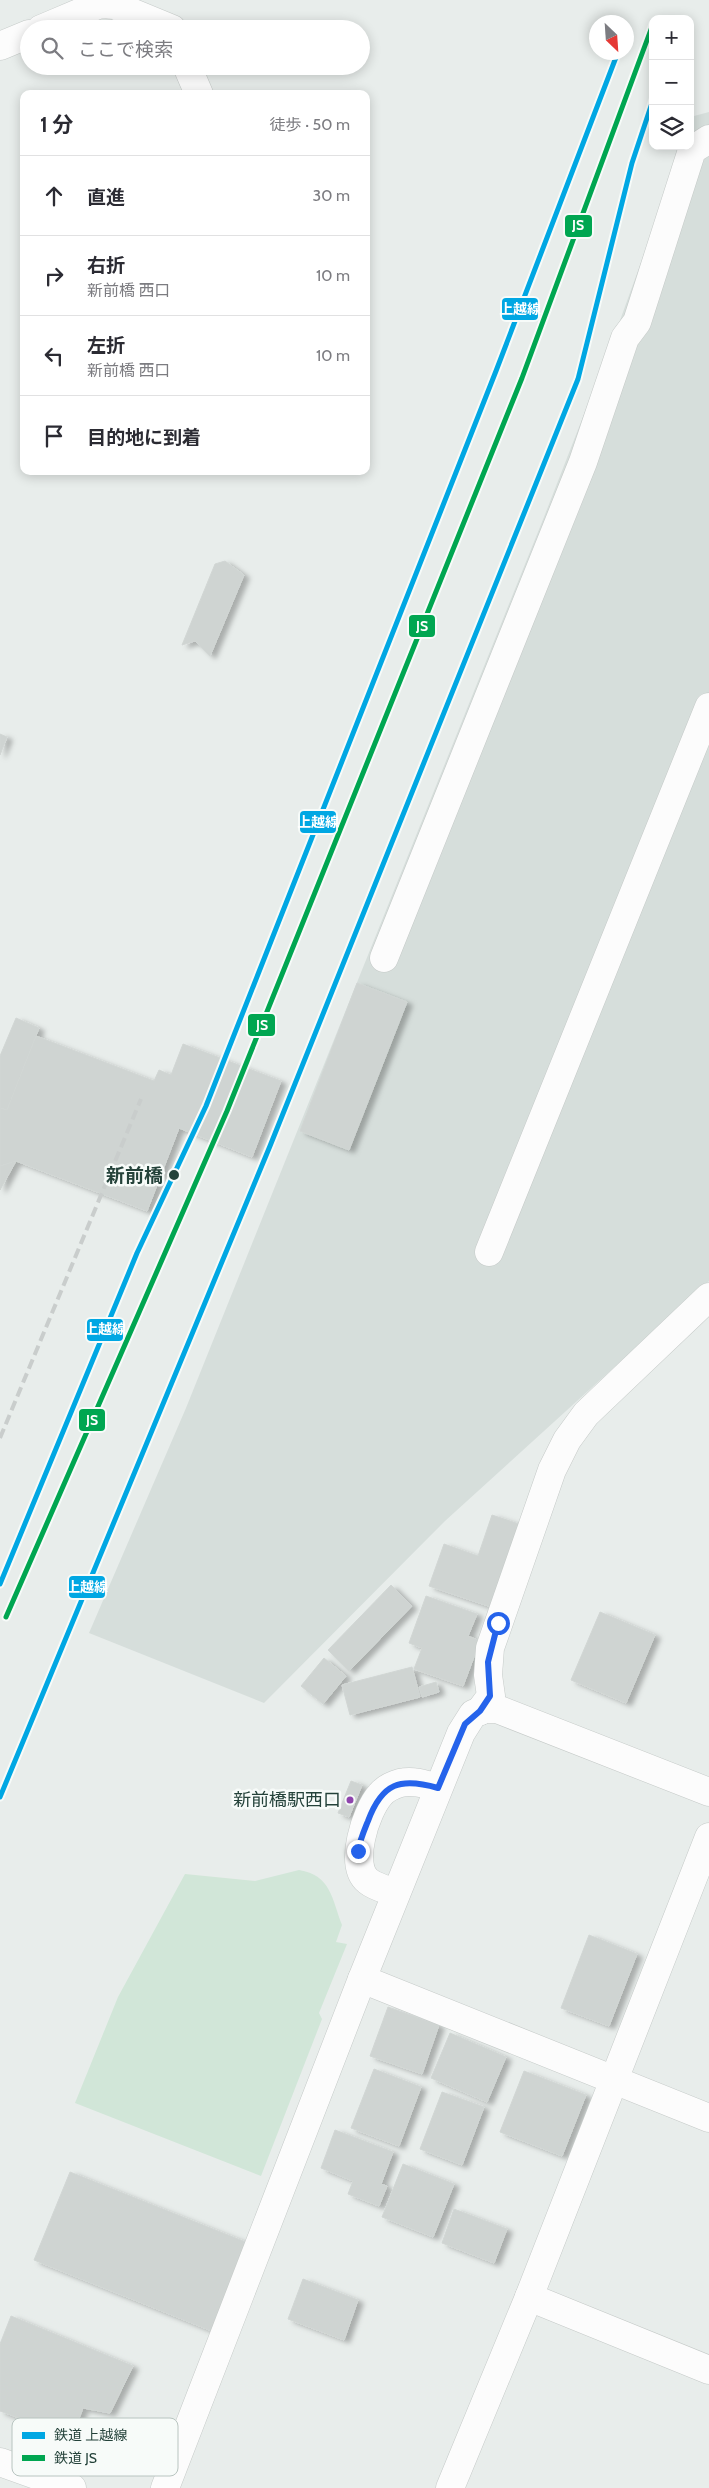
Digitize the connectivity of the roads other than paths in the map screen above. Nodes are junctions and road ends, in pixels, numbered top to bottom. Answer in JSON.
{"nodes":[{"id":1,"x":62,"y":20,"type":"edge"},
{"id":2,"x":150,"y":20,"type":"edge"},
{"id":3,"x":20,"y":38,"type":"edge"},
{"id":4,"x":0,"y":46,"type":"edge"},
{"id":5,"x":192,"y":75,"type":"edge"},
{"id":6,"x":197,"y":90,"type":"edge"},
{"id":7,"x":709,"y":139,"type":"edge"},
{"id":8,"x":709,"y":707,"type":"edge"},
{"id":9,"x":384,"y":958,"type":"dead end"},
{"id":10,"x":489,"y":1252,"type":"dead end"},
{"id":11,"x":709,"y":1297,"type":"edge"},
{"id":12,"x":480,"y":1711,"type":"junction"},
{"id":13,"x":438,"y":1788,"type":"junction"},
{"id":14,"x":709,"y":1792,"type":"edge"},
{"id":15,"x":709,"y":1837,"type":"edge"},
{"id":16,"x":396,"y":1893,"type":"junction"},
{"id":17,"x":362,"y":1979,"type":"junction"},
{"id":18,"x":613,"y":2079,"type":"junction"},
{"id":19,"x":709,"y":2118,"type":"edge"},
{"id":20,"x":529,"y":2298,"type":"junction"},
{"id":21,"x":709,"y":2370,"type":"edge"},
{"id":22,"x":178,"y":2454,"type":"edge"},
{"id":23,"x":0,"y":2462,"type":"edge"},
{"id":24,"x":12,"y":2466,"type":"edge"},
{"id":25,"x":39,"y":2476,"type":"edge"},
{"id":26,"x":170,"y":2476,"type":"edge"},
{"id":27,"x":72,"y":2488,"type":"edge"},
{"id":28,"x":165,"y":2488,"type":"edge"},
{"id":29,"x":450,"y":2488,"type":"edge"}],
"edges":[{"from":1,"to":2,"type":"street"},
{"from":3,"to":4,"type":"street"},
{"from":5,"to":6,"type":"street"},
{"from":7,"to":9,"type":"street"},
{"from":8,"to":10,"type":"street"},
{"from":11,"to":12,"type":"street"},
{"from":12,"to":13,"type":"street"},
{"from":12,"to":14,"type":"street"},
{"from":13,"to":16,"type":"street"},
{"from":13,"to":16,"type":"street"},
{"from":15,"to":18,"type":"street"},
{"from":16,"to":17,"type":"street"},
{"from":17,"to":18,"type":"street"},
{"from":17,"to":22,"type":"street"},
{"from":18,"to":19,"type":"street"},
{"from":18,"to":20,"type":"street"},
{"from":20,"to":21,"type":"street"},
{"from":20,"to":29,"type":"street"},
{"from":23,"to":24,"type":"street"},
{"from":25,"to":27,"type":"street"},
{"from":26,"to":28,"type":"street"}]}
